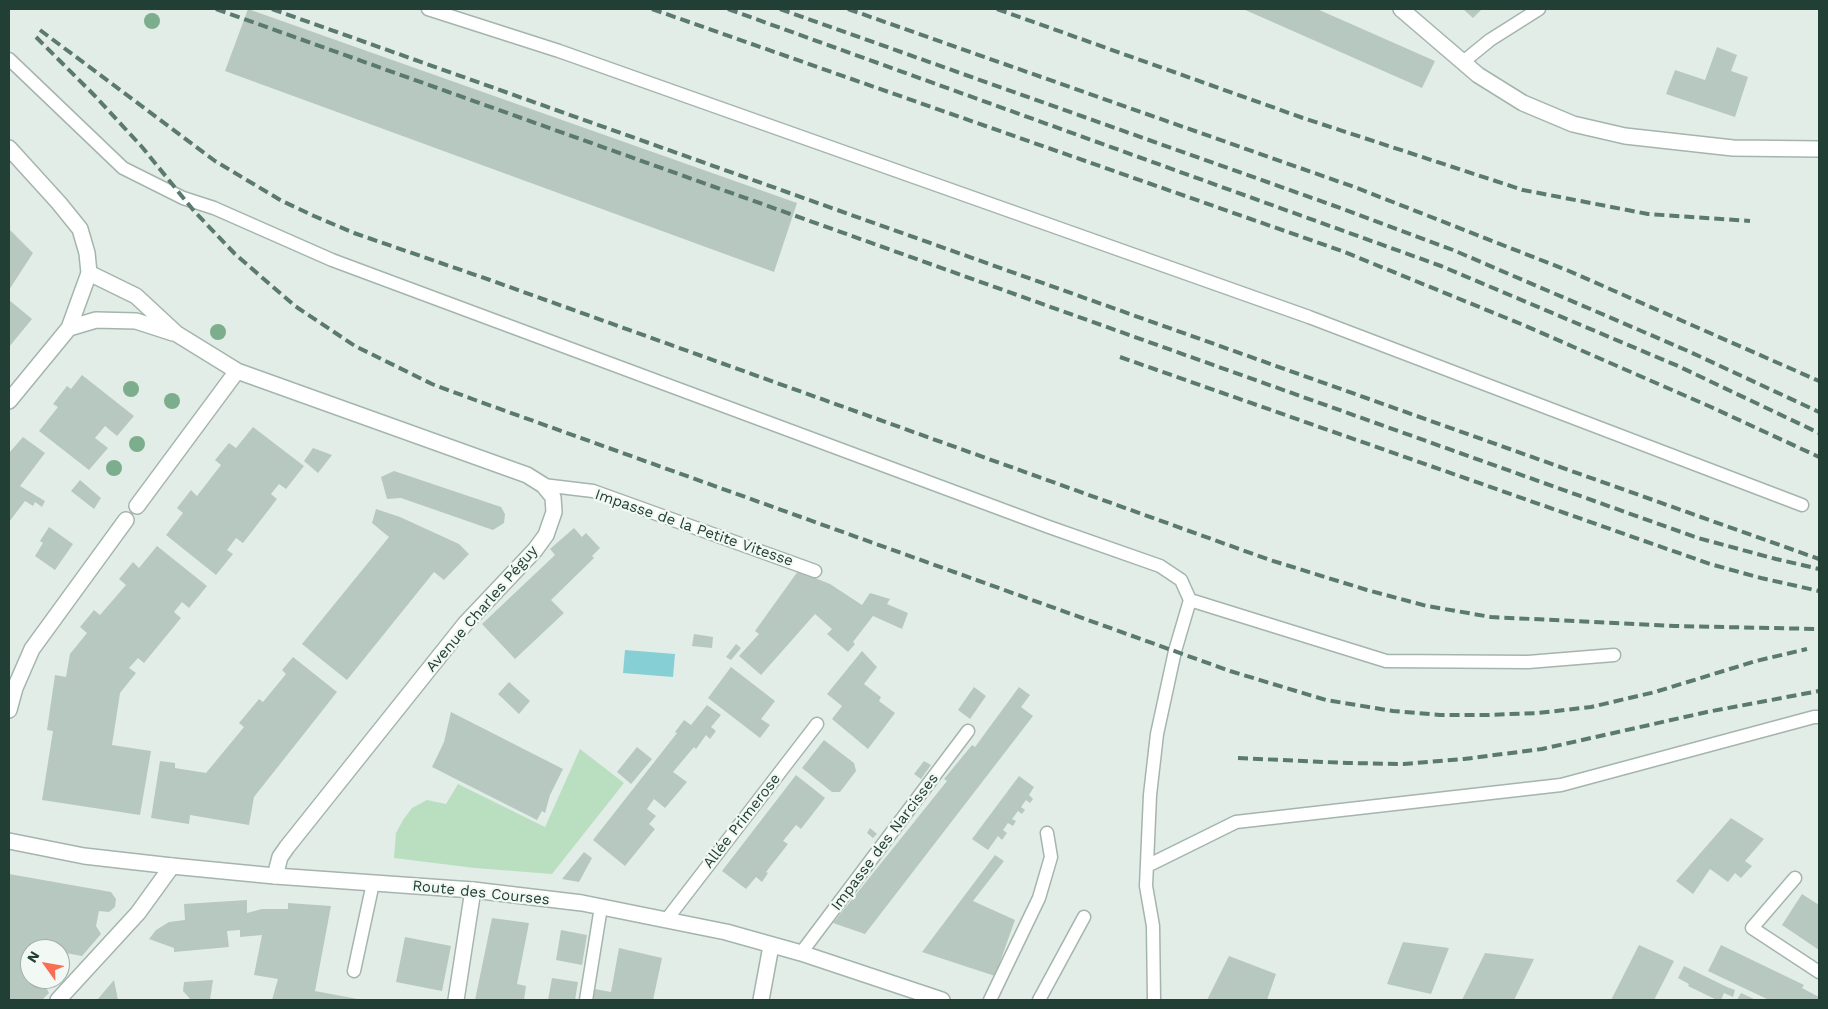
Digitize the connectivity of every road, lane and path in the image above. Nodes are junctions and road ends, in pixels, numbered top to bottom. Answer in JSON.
{"nodes":[{"id":1,"x":428,"y":9,"type":"edge"},
{"id":2,"x":1401,"y":9,"type":"edge"},
{"id":3,"x":1539,"y":9,"type":"edge"},
{"id":4,"x":9,"y":59,"type":"edge"},
{"id":5,"x":1463,"y":62,"type":"junction"},
{"id":6,"x":9,"y":148,"type":"edge"},
{"id":7,"x":1819,"y":149,"type":"edge"},
{"id":8,"x":89,"y":273,"type":"junction"},
{"id":9,"x":69,"y":328,"type":"junction"},
{"id":10,"x":177,"y":334,"type":"junction"},
{"id":11,"x":237,"y":371,"type":"junction"},
{"id":12,"x":9,"y":400,"type":"edge"},
{"id":13,"x":543,"y":485,"type":"junction"},
{"id":14,"x":1802,"y":505,"type":"dead end"},
{"id":15,"x":137,"y":506,"type":"dead end"},
{"id":16,"x":126,"y":520,"type":"dead end"},
{"id":17,"x":815,"y":571,"type":"dead end"},
{"id":18,"x":1190,"y":600,"type":"junction"},
{"id":19,"x":1614,"y":654,"type":"dead end"},
{"id":20,"x":9,"y":710,"type":"edge"},
{"id":21,"x":1819,"y":718,"type":"edge"},
{"id":22,"x":817,"y":724,"type":"dead end"},
{"id":23,"x":968,"y":731,"type":"dead end"},
{"id":24,"x":1047,"y":833,"type":"dead end"},
{"id":25,"x":9,"y":841,"type":"edge"},
{"id":26,"x":172,"y":866,"type":"junction"},
{"id":27,"x":1147,"y":866,"type":"junction"},
{"id":28,"x":275,"y":876,"type":"junction"},
{"id":29,"x":1795,"y":878,"type":"dead end"},
{"id":30,"x":372,"y":883,"type":"junction"},
{"id":31,"x":473,"y":890,"type":"junction"},
{"id":32,"x":601,"y":907,"type":"junction"},
{"id":33,"x":1084,"y":917,"type":"dead end"},
{"id":34,"x":667,"y":920,"type":"junction"},
{"id":35,"x":771,"y":946,"type":"junction"},
{"id":36,"x":801,"y":953,"type":"junction"},
{"id":37,"x":354,"y":971,"type":"dead end"},
{"id":38,"x":1819,"y":972,"type":"edge"},
{"id":39,"x":58,"y":1000,"type":"edge"},
{"id":40,"x":456,"y":1000,"type":"edge"},
{"id":41,"x":586,"y":1000,"type":"edge"},
{"id":42,"x":761,"y":1000,"type":"edge"},
{"id":43,"x":942,"y":1000,"type":"edge"},
{"id":44,"x":990,"y":1000,"type":"edge"},
{"id":45,"x":1039,"y":1000,"type":"edge"},
{"id":46,"x":1154,"y":1000,"type":"edge"}],
"edges":[{"from":1,"to":14,"type":"lane"},
{"from":2,"to":5,"type":"street"},
{"from":3,"to":5,"type":"lane"},
{"from":4,"to":18,"type":"lane"},
{"from":5,"to":7,"type":"street"},
{"from":6,"to":8,"type":"street"},
{"from":8,"to":9,"type":"street"},
{"from":8,"to":10,"type":"street"},
{"from":9,"to":10,"type":"street"},
{"from":9,"to":12,"type":"street"},
{"from":10,"to":11,"type":"street"},
{"from":11,"to":13,"type":"street"},
{"from":11,"to":15,"type":"street"},
{"from":13,"to":17,"type":"lane","name":"Impasse de la Petite Vitesse"},
{"from":13,"to":28,"type":"street","name":"Avenue Charles Péguy"},
{"from":16,"to":20,"type":"street"},
{"from":18,"to":19,"type":"lane"},
{"from":18,"to":27,"type":"lane"},
{"from":21,"to":27,"type":"lane"},
{"from":22,"to":34,"type":"lane","name":"Allée Primerose"},
{"from":23,"to":36,"type":"lane","name":"Impasse des Narcisses"},
{"from":24,"to":44,"type":"lane"},
{"from":25,"to":26,"type":"street","name":"Route des Courses"},
{"from":26,"to":28,"type":"street","name":"Route des Courses"},
{"from":26,"to":39,"type":"street"},
{"from":27,"to":46,"type":"lane"},
{"from":28,"to":30,"type":"street","name":"Route des Courses"},
{"from":29,"to":38,"type":"lane"},
{"from":30,"to":31,"type":"street","name":"Route des Courses"},
{"from":30,"to":37,"type":"lane"},
{"from":31,"to":32,"type":"street","name":"Route des Courses"},
{"from":31,"to":40,"type":"street"},
{"from":32,"to":34,"type":"street","name":"Route des Courses"},
{"from":32,"to":41,"type":"lane"},
{"from":33,"to":45,"type":"lane"},
{"from":34,"to":35,"type":"street","name":"Route des Courses"},
{"from":35,"to":36,"type":"street","name":"Route des Courses"},
{"from":35,"to":42,"type":"street"},
{"from":36,"to":43,"type":"street","name":"Route des Courses"}]}
